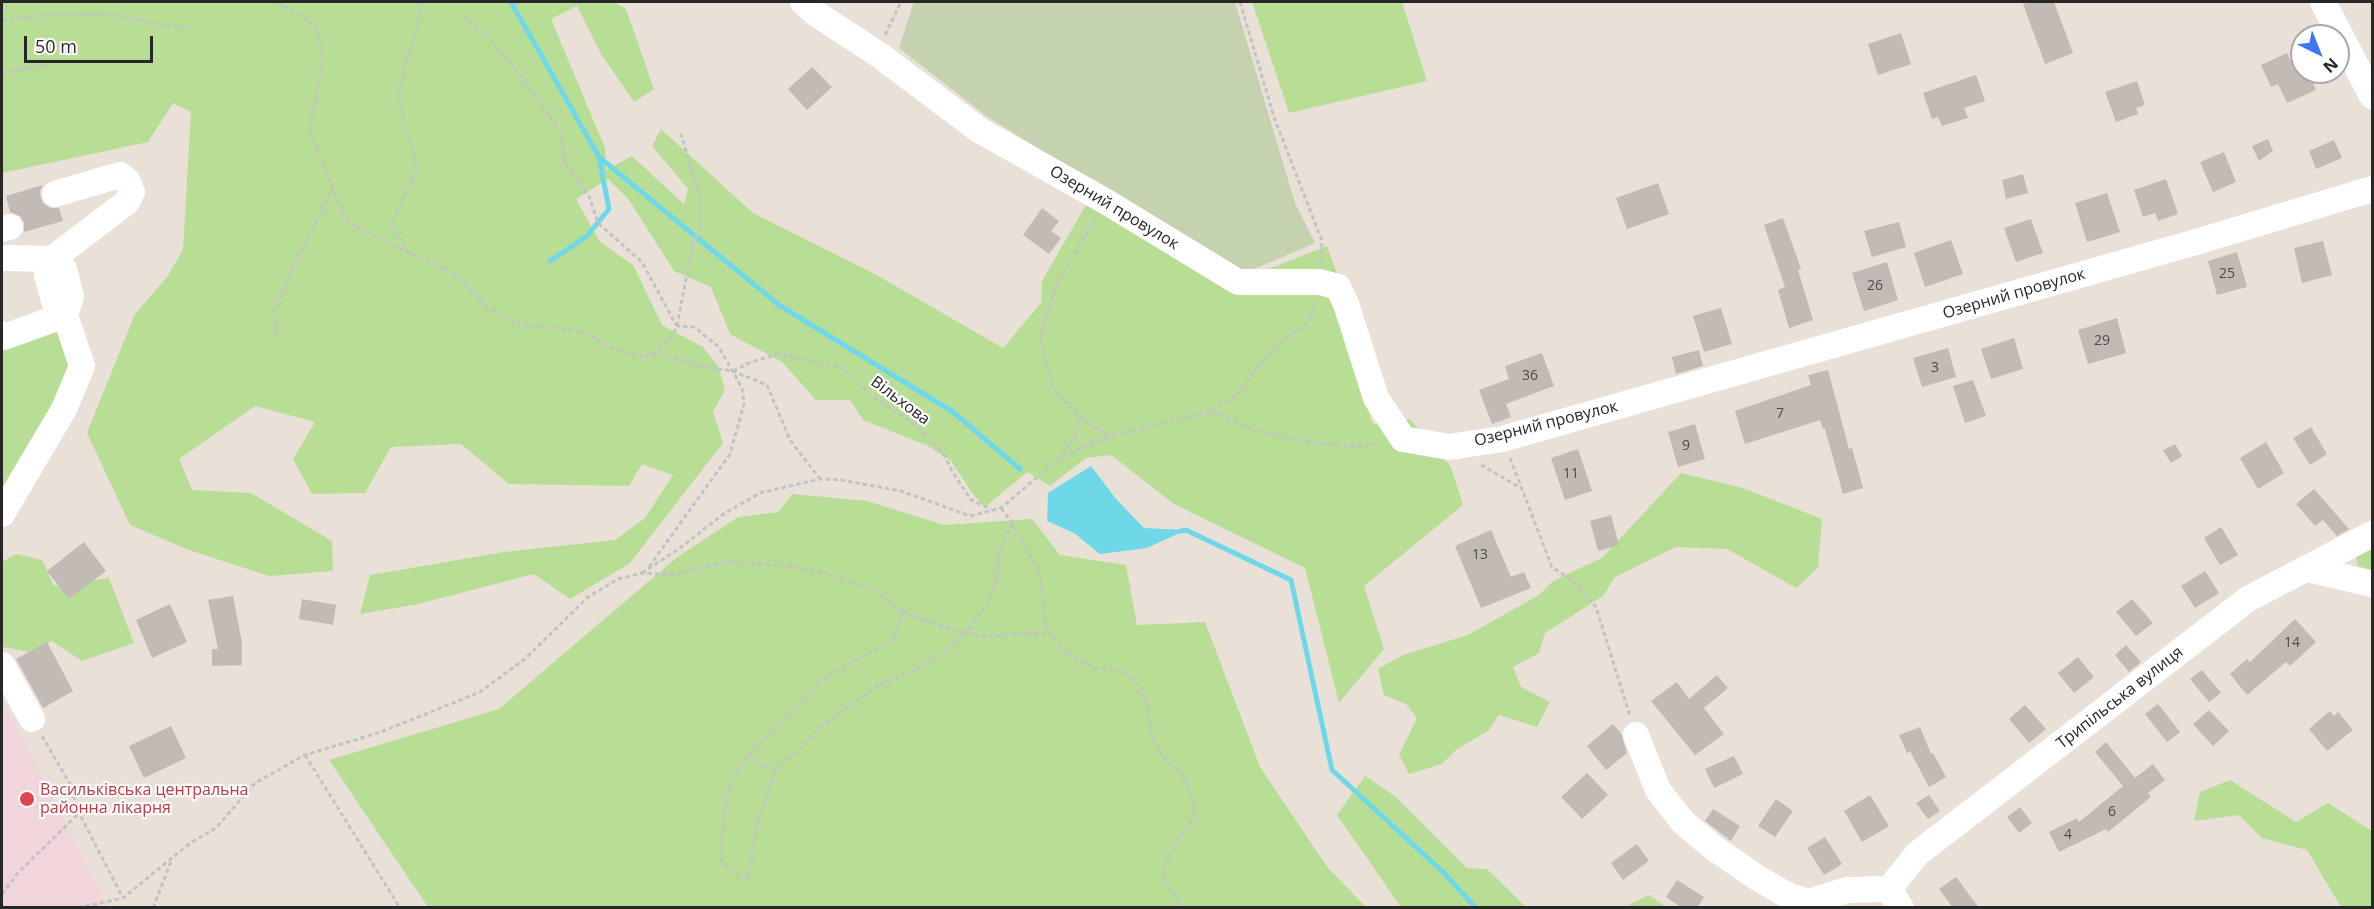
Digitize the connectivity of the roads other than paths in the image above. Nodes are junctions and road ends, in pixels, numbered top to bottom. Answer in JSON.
{"nodes":[{"id":1,"x":803,"y":2,"type":"edge"},
{"id":2,"x":2324,"y":2,"type":"edge"},
{"id":3,"x":2373,"y":96,"type":"edge"},
{"id":4,"x":2373,"y":189,"type":"edge"},
{"id":5,"x":55,"y":194,"type":"dead end"},
{"id":6,"x":2,"y":258,"type":"edge"},
{"id":7,"x":52,"y":260,"type":"junction"},
{"id":8,"x":65,"y":315,"type":"junction"},
{"id":9,"x":2,"y":334,"type":"edge"},
{"id":10,"x":2,"y":514,"type":"edge"},
{"id":11,"x":2373,"y":534,"type":"edge"},
{"id":12,"x":2308,"y":569,"type":"junction"},
{"id":13,"x":2373,"y":584,"type":"edge"},
{"id":14,"x":2,"y":665,"type":"edge"},
{"id":15,"x":32,"y":719,"type":"road end"},
{"id":16,"x":1636,"y":735,"type":"road end"},
{"id":17,"x":1895,"y":898,"type":"edge"}],
"edges":[{"from":1,"to":4,"type":"street","name":"Озерний провулок"},
{"from":2,"to":3,"type":"street"},
{"from":5,"to":7,"type":"street"},
{"from":6,"to":7,"type":"street"},
{"from":7,"to":8,"type":"street"},
{"from":8,"to":9,"type":"street"},
{"from":8,"to":10,"type":"street"},
{"from":11,"to":12,"type":"street","name":"Трипільська вулиця"},
{"from":12,"to":13,"type":"street"},
{"from":12,"to":17,"type":"street","name":"Трипільська вулиця"},
{"from":14,"to":15,"type":"street"},
{"from":16,"to":17,"type":"street"}]}
